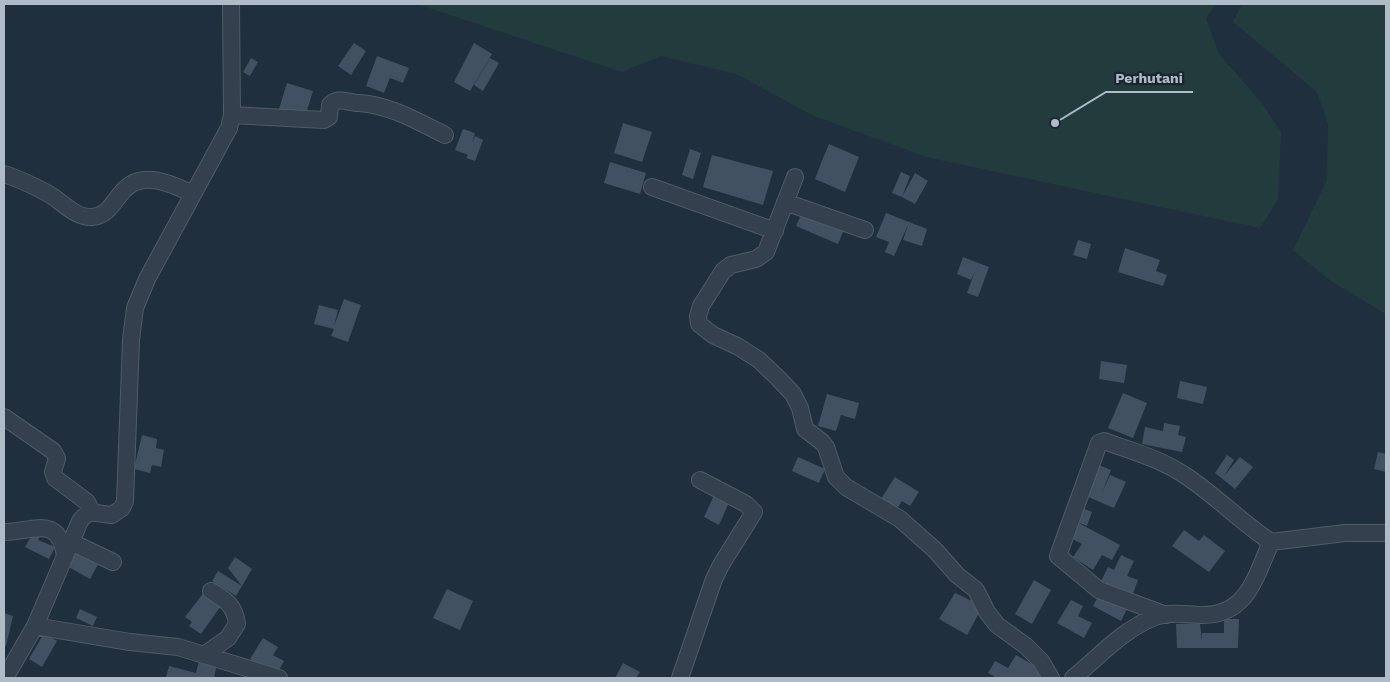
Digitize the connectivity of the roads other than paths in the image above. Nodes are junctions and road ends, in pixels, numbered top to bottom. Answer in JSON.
{"nodes":[{"id":1,"x":231,"y":4,"type":"edge"},
{"id":2,"x":232,"y":115,"type":"junction"},
{"id":3,"x":446,"y":134,"type":"dead end"},
{"id":4,"x":4,"y":174,"type":"edge"},
{"id":5,"x":796,"y":177,"type":"dead end"},
{"id":6,"x":652,"y":187,"type":"dead end"},
{"id":7,"x":193,"y":194,"type":"junction"},
{"id":8,"x":785,"y":202,"type":"junction"},
{"id":9,"x":865,"y":230,"type":"dead end"},
{"id":10,"x":775,"y":231,"type":"junction"},
{"id":11,"x":4,"y":417,"type":"edge"},
{"id":12,"x":700,"y":480,"type":"dead end"},
{"id":13,"x":92,"y":512,"type":"junction"},
{"id":14,"x":4,"y":532,"type":"edge"},
{"id":15,"x":1386,"y":533,"type":"edge"},
{"id":16,"x":1271,"y":542,"type":"junction"},
{"id":17,"x":68,"y":549,"type":"junction"},
{"id":18,"x":113,"y":562,"type":"dead end"},
{"id":19,"x":211,"y":591,"type":"dead end"},
{"id":20,"x":1166,"y":615,"type":"junction"},
{"id":21,"x":35,"y":626,"type":"junction"},
{"id":22,"x":204,"y":655,"type":"junction"},
{"id":23,"x":5,"y":678,"type":"edge"},
{"id":24,"x":279,"y":678,"type":"edge"},
{"id":25,"x":680,"y":678,"type":"edge"},
{"id":26,"x":1051,"y":678,"type":"edge"},
{"id":27,"x":1073,"y":678,"type":"edge"}],
"edges":[{"from":1,"to":2,"type":"street"},
{"from":2,"to":3,"type":"street"},
{"from":2,"to":7,"type":"street"},
{"from":4,"to":7,"type":"street"},
{"from":5,"to":8,"type":"street"},
{"from":6,"to":10,"type":"street"},
{"from":7,"to":13,"type":"street"},
{"from":8,"to":9,"type":"street"},
{"from":8,"to":10,"type":"street"},
{"from":10,"to":26,"type":"street"},
{"from":11,"to":13,"type":"street"},
{"from":12,"to":25,"type":"street"},
{"from":13,"to":17,"type":"street"},
{"from":14,"to":17,"type":"street"},
{"from":15,"to":16,"type":"street"},
{"from":16,"to":20,"type":"street"},
{"from":16,"to":20,"type":"street"},
{"from":17,"to":18,"type":"street"},
{"from":17,"to":21,"type":"street"},
{"from":19,"to":22,"type":"street"},
{"from":20,"to":27,"type":"street"},
{"from":21,"to":22,"type":"street"},
{"from":21,"to":23,"type":"street"},
{"from":22,"to":24,"type":"street"}]}
